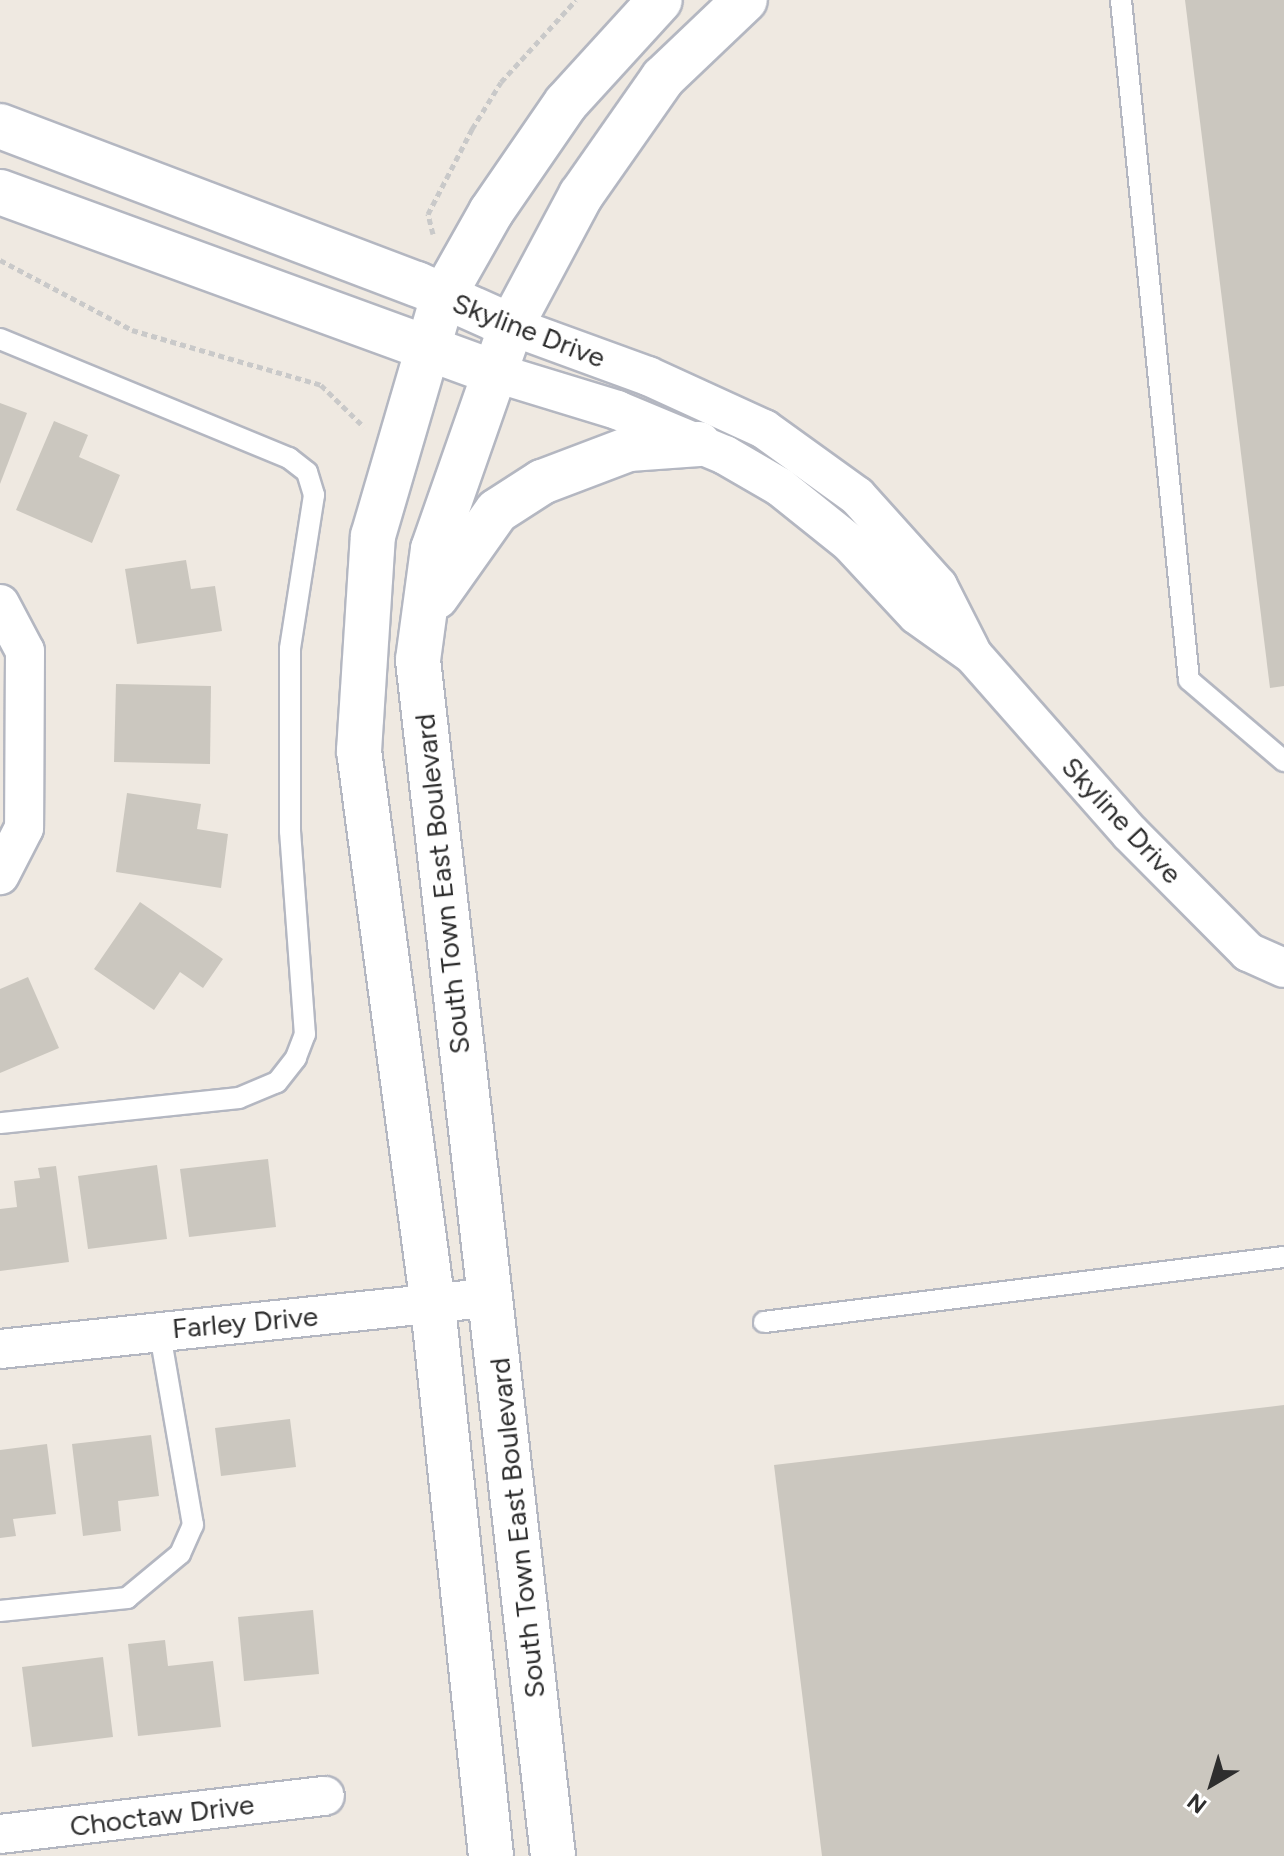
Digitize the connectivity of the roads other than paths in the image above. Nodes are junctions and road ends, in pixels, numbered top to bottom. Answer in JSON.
{"nodes":[{"id":1,"x":660,"y":0,"type":"edge"},
{"id":2,"x":745,"y":0,"type":"edge"},
{"id":3,"x":1121,"y":0,"type":"edge"},
{"id":4,"x":0,"y":126,"type":"edge"},
{"id":5,"x":0,"y":192,"type":"edge"},
{"id":6,"x":443,"y":297,"type":"junction"},
{"id":7,"x":511,"y":326,"type":"junction"},
{"id":8,"x":0,"y":339,"type":"edge"},
{"id":9,"x":426,"y":348,"type":"junction"},
{"id":10,"x":493,"y":372,"type":"junction"},
{"id":11,"x":699,"y":444,"type":"junction"},
{"id":12,"x":0,"y":604,"type":"edge"},
{"id":13,"x":424,"y":620,"type":"junction"},
{"id":14,"x":973,"y":655,"type":"junction"},
{"id":15,"x":1284,"y":761,"type":"edge"},
{"id":16,"x":0,"y":875,"type":"edge"},
{"id":17,"x":1284,"y":968,"type":"edge"},
{"id":18,"x":0,"y":1123,"type":"edge"},
{"id":19,"x":1284,"y":1257,"type":"edge"},
{"id":20,"x":491,"y":1297,"type":"junction"},
{"id":21,"x":433,"y":1306,"type":"junction"},
{"id":22,"x":764,"y":1322,"type":"dead end"},
{"id":23,"x":159,"y":1329,"type":"junction"},
{"id":24,"x":0,"y":1349,"type":"edge"},
{"id":25,"x":0,"y":1611,"type":"edge"},
{"id":26,"x":325,"y":1796,"type":"dead end"},
{"id":27,"x":0,"y":1834,"type":"edge"},
{"id":28,"x":491,"y":1856,"type":"edge"},
{"id":29,"x":553,"y":1856,"type":"edge"}],
"edges":[{"from":1,"to":6,"type":"main road"},
{"from":2,"to":7,"type":"main road","name":"South Town East Boulevard"},
{"from":3,"to":15,"type":"lane"},
{"from":4,"to":6,"type":"main road","name":"Skyline Drive"},
{"from":5,"to":9,"type":"main road","name":"Skyline Drive"},
{"from":6,"to":7,"type":"main road","name":"Skyline Drive"},
{"from":6,"to":9,"type":"main road"},
{"from":7,"to":10,"type":"main road","name":"South Town East Boulevard"},
{"from":7,"to":14,"type":"street","name":"Skyline Drive"},
{"from":8,"to":18,"type":"lane"},
{"from":9,"to":10,"type":"main road","name":"Skyline Drive"},
{"from":9,"to":21,"type":"main road"},
{"from":10,"to":11,"type":"street","name":"Skyline Drive"},
{"from":10,"to":13,"type":"main road","name":"South Town East Boulevard"},
{"from":11,"to":13,"type":"main road"},
{"from":11,"to":14,"type":"street","name":"Skyline Drive"},
{"from":12,"to":16,"type":"street"},
{"from":13,"to":20,"type":"main road","name":"South Town East Boulevard"},
{"from":14,"to":17,"type":"street","name":"Skyline Drive"},
{"from":19,"to":22,"type":"lane"},
{"from":20,"to":21,"type":"street","name":"Farley Drive"},
{"from":20,"to":29,"type":"main road","name":"South Town East Boulevard"},
{"from":21,"to":23,"type":"street","name":"Farley Drive"},
{"from":21,"to":28,"type":"main road"},
{"from":23,"to":24,"type":"street","name":"Farley Drive"},
{"from":23,"to":25,"type":"lane"},
{"from":26,"to":27,"type":"street","name":"Choctaw Drive"}]}
